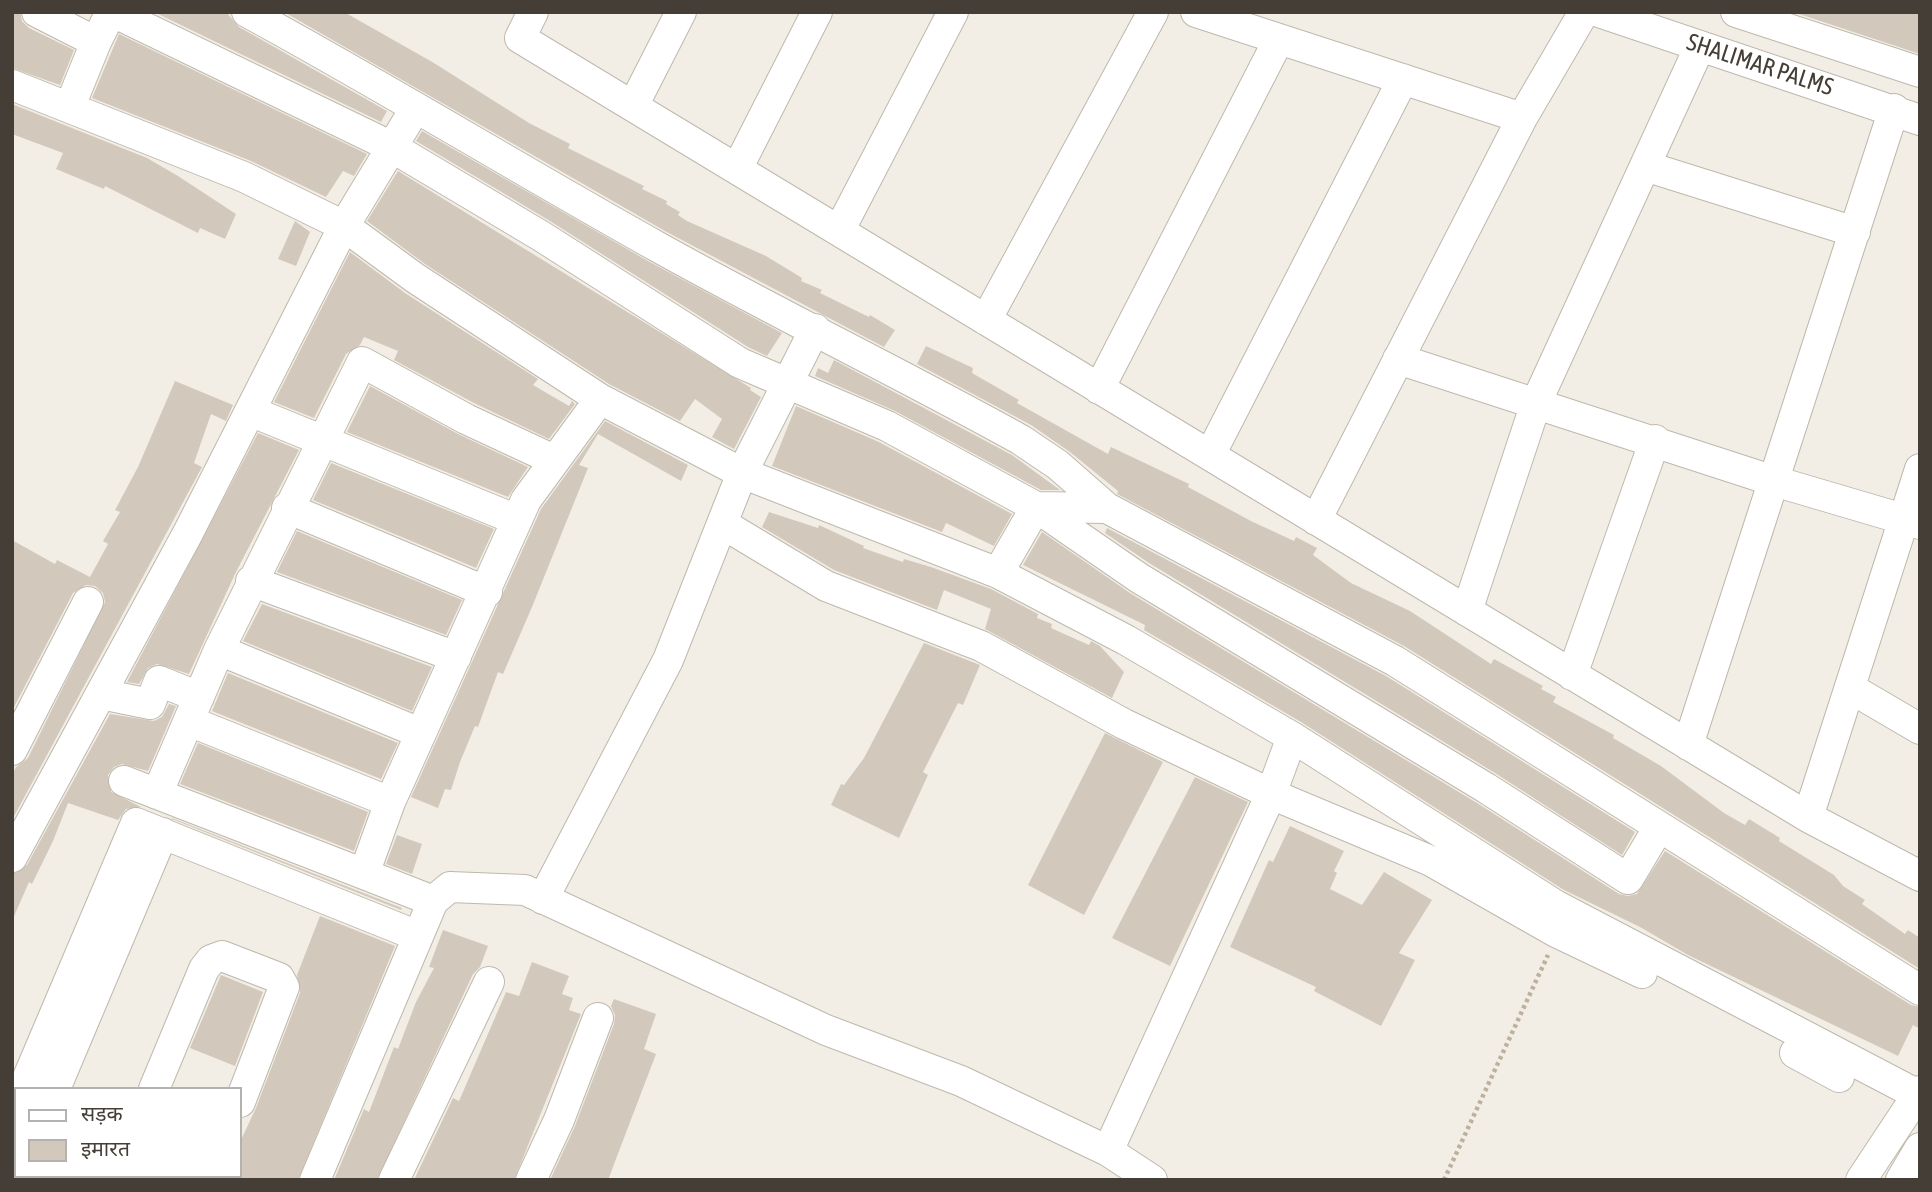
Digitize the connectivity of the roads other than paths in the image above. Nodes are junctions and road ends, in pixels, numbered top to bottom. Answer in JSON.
{"nodes":[{"id":1,"x":37,"y":12,"type":"edge"},
{"id":2,"x":112,"y":12,"type":"edge"},
{"id":3,"x":247,"y":12,"type":"edge"},
{"id":4,"x":533,"y":12,"type":"edge"},
{"id":5,"x":681,"y":12,"type":"edge"},
{"id":6,"x":817,"y":12,"type":"edge"},
{"id":7,"x":953,"y":12,"type":"edge"},
{"id":8,"x":1153,"y":12,"type":"edge"},
{"id":9,"x":1196,"y":12,"type":"edge"},
{"id":10,"x":1584,"y":12,"type":"edge"},
{"id":11,"x":1599,"y":12,"type":"edge"},
{"id":12,"x":1736,"y":12,"type":"edge"},
{"id":13,"x":1279,"y":39,"type":"junction"},
{"id":14,"x":96,"y":42,"type":"junction"},
{"id":15,"x":1700,"y":46,"type":"junction"},
{"id":16,"x":1920,"y":72,"type":"edge"},
{"id":17,"x":1402,"y":79,"type":"junction"},
{"id":18,"x":12,"y":85,"type":"edge"},
{"id":19,"x":70,"y":106,"type":"junction"},
{"id":20,"x":633,"y":106,"type":"junction"},
{"id":21,"x":415,"y":109,"type":"junction"},
{"id":22,"x":1907,"y":115,"type":"edge"},
{"id":23,"x":1522,"y":118,"type":"junction"},
{"id":24,"x":390,"y":146,"type":"junction"},
{"id":25,"x":1645,"y":166,"type":"junction"},
{"id":26,"x":737,"y":169,"type":"junction"},
{"id":27,"x":344,"y":226,"type":"junction"},
{"id":28,"x":839,"y":231,"type":"junction"},
{"id":29,"x":1854,"y":232,"type":"junction"},
{"id":30,"x":986,"y":320,"type":"junction"},
{"id":31,"x":815,"y":329,"type":"junction"},
{"id":32,"x":1398,"y":359,"type":"junction"},
{"id":33,"x":787,"y":382,"type":"junction"},
{"id":34,"x":1099,"y":389,"type":"junction"},
{"id":35,"x":600,"y":399,"type":"junction"},
{"id":36,"x":1536,"y":402,"type":"junction"},
{"id":37,"x":250,"y":411,"type":"junction"},
{"id":38,"x":1655,"y":440,"type":"junction"},
{"id":39,"x":321,"y":441,"type":"junction"},
{"id":40,"x":1210,"y":455,"type":"junction"},
{"id":41,"x":554,"y":460,"type":"junction"},
{"id":42,"x":1920,"y":470,"type":"edge"},
{"id":43,"x":742,"y":474,"type":"junction"},
{"id":44,"x":1774,"y":481,"type":"junction"},
{"id":45,"x":1036,"y":507,"type":"junction"},
{"id":46,"x":287,"y":508,"type":"junction"},
{"id":47,"x":1107,"y":508,"type":"junction"},
{"id":48,"x":517,"y":520,"type":"junction"},
{"id":49,"x":1316,"y":520,"type":"junction"},
{"id":50,"x":1911,"y":522,"type":"edge"},
{"id":51,"x":723,"y":524,"type":"junction"},
{"id":52,"x":998,"y":573,"type":"junction"},
{"id":53,"x":251,"y":581,"type":"junction"},
{"id":54,"x":486,"y":592,"type":"junction"},
{"id":55,"x":88,"y":602,"type":"dead end"},
{"id":56,"x":1467,"y":611,"type":"junction"},
{"id":57,"x":219,"y":650,"type":"junction"},
{"id":58,"x":456,"y":657,"type":"junction"},
{"id":59,"x":1572,"y":675,"type":"junction"},
{"id":60,"x":1850,"y":688,"type":"junction"},
{"id":61,"x":101,"y":694,"type":"junction"},
{"id":62,"x":194,"y":709,"type":"junction"},
{"id":63,"x":1920,"y":729,"type":"edge"},
{"id":64,"x":420,"y":733,"type":"junction"},
{"id":65,"x":1292,"y":737,"type":"junction"},
{"id":66,"x":1688,"y":745,"type":"junction"},
{"id":67,"x":12,"y":750,"type":"edge"},
{"id":68,"x":124,"y":781,"type":"dead end"},
{"id":69,"x":157,"y":794,"type":"junction"},
{"id":70,"x":1271,"y":794,"type":"junction"},
{"id":71,"x":390,"y":802,"type":"junction"},
{"id":72,"x":1808,"y":817,"type":"junction"},
{"id":73,"x":1660,"y":827,"type":"junction"},
{"id":74,"x":163,"y":833,"type":"junction"},
{"id":75,"x":12,"y":857,"type":"edge"},
{"id":76,"x":364,"y":874,"type":"junction"},
{"id":77,"x":1920,"y":876,"type":"edge"},
{"id":78,"x":543,"y":899,"type":"junction"},
{"id":79,"x":433,"y":901,"type":"junction"},
{"id":80,"x":418,"y":936,"type":"junction"},
{"id":81,"x":489,"y":982,"type":"dead end"},
{"id":82,"x":1920,"y":990,"type":"edge"},
{"id":83,"x":598,"y":1017,"type":"dead end"},
{"id":84,"x":1839,"y":1077,"type":"dead end"},
{"id":85,"x":24,"y":1087,"type":"edge"},
{"id":86,"x":56,"y":1087,"type":"edge"},
{"id":87,"x":155,"y":1087,"type":"edge"},
{"id":88,"x":1919,"y":1094,"type":"edge"},
{"id":89,"x":242,"y":1097,"type":"edge"},
{"id":90,"x":1920,"y":1148,"type":"edge"},
{"id":91,"x":1108,"y":1151,"type":"junction"},
{"id":92,"x":315,"y":1180,"type":"edge"},
{"id":93,"x":394,"y":1180,"type":"edge"},
{"id":94,"x":531,"y":1180,"type":"edge"},
{"id":95,"x":1153,"y":1180,"type":"edge"},
{"id":96,"x":1861,"y":1180,"type":"edge"},
{"id":97,"x":1901,"y":1180,"type":"edge"}],
"edges":[{"from":1,"to":14,"type":"street"},
{"from":2,"to":14,"type":"street"},
{"from":2,"to":24,"type":"street"},
{"from":3,"to":21,"type":"street"},
{"from":4,"to":20,"type":"street"},
{"from":5,"to":20,"type":"street"},
{"from":6,"to":26,"type":"street"},
{"from":7,"to":28,"type":"street"},
{"from":8,"to":30,"type":"street"},
{"from":9,"to":13,"type":"street"},
{"from":10,"to":23,"type":"street"},
{"from":11,"to":15,"type":"street","name":"SHALIMAR PALMS"},
{"from":12,"to":16,"type":"street"},
{"from":13,"to":17,"type":"street"},
{"from":13,"to":34,"type":"street"},
{"from":14,"to":19,"type":"street"},
{"from":15,"to":22,"type":"street","name":"SHALIMAR PALMS"},
{"from":15,"to":25,"type":"street"},
{"from":17,"to":23,"type":"street"},
{"from":17,"to":40,"type":"street"},
{"from":18,"to":19,"type":"street"},
{"from":19,"to":27,"type":"street"},
{"from":20,"to":26,"type":"street"},
{"from":21,"to":24,"type":"street"},
{"from":21,"to":31,"type":"street"},
{"from":22,"to":29,"type":"street"},
{"from":23,"to":32,"type":"street"},
{"from":24,"to":27,"type":"street"},
{"from":24,"to":33,"type":"street"},
{"from":25,"to":29,"type":"street"},
{"from":25,"to":36,"type":"street"},
{"from":26,"to":28,"type":"street"},
{"from":27,"to":35,"type":"street"},
{"from":27,"to":37,"type":"street"},
{"from":28,"to":30,"type":"street"},
{"from":29,"to":44,"type":"street"},
{"from":30,"to":34,"type":"street"},
{"from":31,"to":33,"type":"street"},
{"from":31,"to":47,"type":"street"},
{"from":32,"to":36,"type":"street"},
{"from":32,"to":49,"type":"street"},
{"from":33,"to":43,"type":"street"},
{"from":33,"to":45,"type":"street"},
{"from":34,"to":40,"type":"street"},
{"from":35,"to":41,"type":"street"},
{"from":35,"to":43,"type":"street"},
{"from":36,"to":38,"type":"street"},
{"from":36,"to":56,"type":"street"},
{"from":37,"to":39,"type":"street"},
{"from":37,"to":61,"type":"street"},
{"from":38,"to":44,"type":"street"},
{"from":38,"to":59,"type":"street"},
{"from":39,"to":41,"type":"street"},
{"from":39,"to":46,"type":"street"},
{"from":39,"to":48,"type":"street"},
{"from":40,"to":49,"type":"street"},
{"from":41,"to":48,"type":"street"},
{"from":42,"to":50,"type":"street"},
{"from":43,"to":51,"type":"street"},
{"from":43,"to":52,"type":"street"},
{"from":44,"to":50,"type":"street"},
{"from":44,"to":66,"type":"street"},
{"from":45,"to":47,"type":"street"},
{"from":45,"to":52,"type":"street"},
{"from":45,"to":73,"type":"street"},
{"from":46,"to":53,"type":"street"},
{"from":46,"to":54,"type":"street"},
{"from":47,"to":73,"type":"street"},
{"from":48,"to":54,"type":"street"},
{"from":49,"to":56,"type":"street"},
{"from":50,"to":60,"type":"street"},
{"from":51,"to":70,"type":"street"},
{"from":51,"to":78,"type":"street"},
{"from":52,"to":65,"type":"street"},
{"from":53,"to":57,"type":"street"},
{"from":53,"to":58,"type":"street"},
{"from":54,"to":58,"type":"street"},
{"from":55,"to":67,"type":"street"},
{"from":56,"to":59,"type":"street"},
{"from":57,"to":62,"type":"street"},
{"from":57,"to":64,"type":"street"},
{"from":58,"to":64,"type":"street"},
{"from":59,"to":66,"type":"street"},
{"from":60,"to":63,"type":"street"},
{"from":60,"to":72,"type":"street"},
{"from":61,"to":62,"type":"street"},
{"from":61,"to":75,"type":"street"},
{"from":62,"to":69,"type":"street"},
{"from":62,"to":71,"type":"street"},
{"from":64,"to":71,"type":"street"},
{"from":65,"to":70,"type":"street"},
{"from":65,"to":88,"type":"street"},
{"from":66,"to":72,"type":"street"},
{"from":68,"to":69,"type":"street"},
{"from":69,"to":76,"type":"street"},
{"from":70,"to":84,"type":"street"},
{"from":70,"to":91,"type":"street"},
{"from":71,"to":76,"type":"street"},
{"from":72,"to":77,"type":"street"},
{"from":73,"to":82,"type":"street"},
{"from":74,"to":80,"type":"street"},
{"from":74,"to":85,"type":"street"},
{"from":74,"to":86,"type":"street"},
{"from":76,"to":79,"type":"street"},
{"from":78,"to":79,"type":"street"},
{"from":78,"to":91,"type":"street"},
{"from":79,"to":80,"type":"street"},
{"from":80,"to":92,"type":"street"},
{"from":81,"to":93,"type":"street"},
{"from":83,"to":94,"type":"street"},
{"from":87,"to":89,"type":"street"},
{"from":88,"to":96,"type":"street"},
{"from":90,"to":97,"type":"street"},
{"from":91,"to":95,"type":"street"}]}
